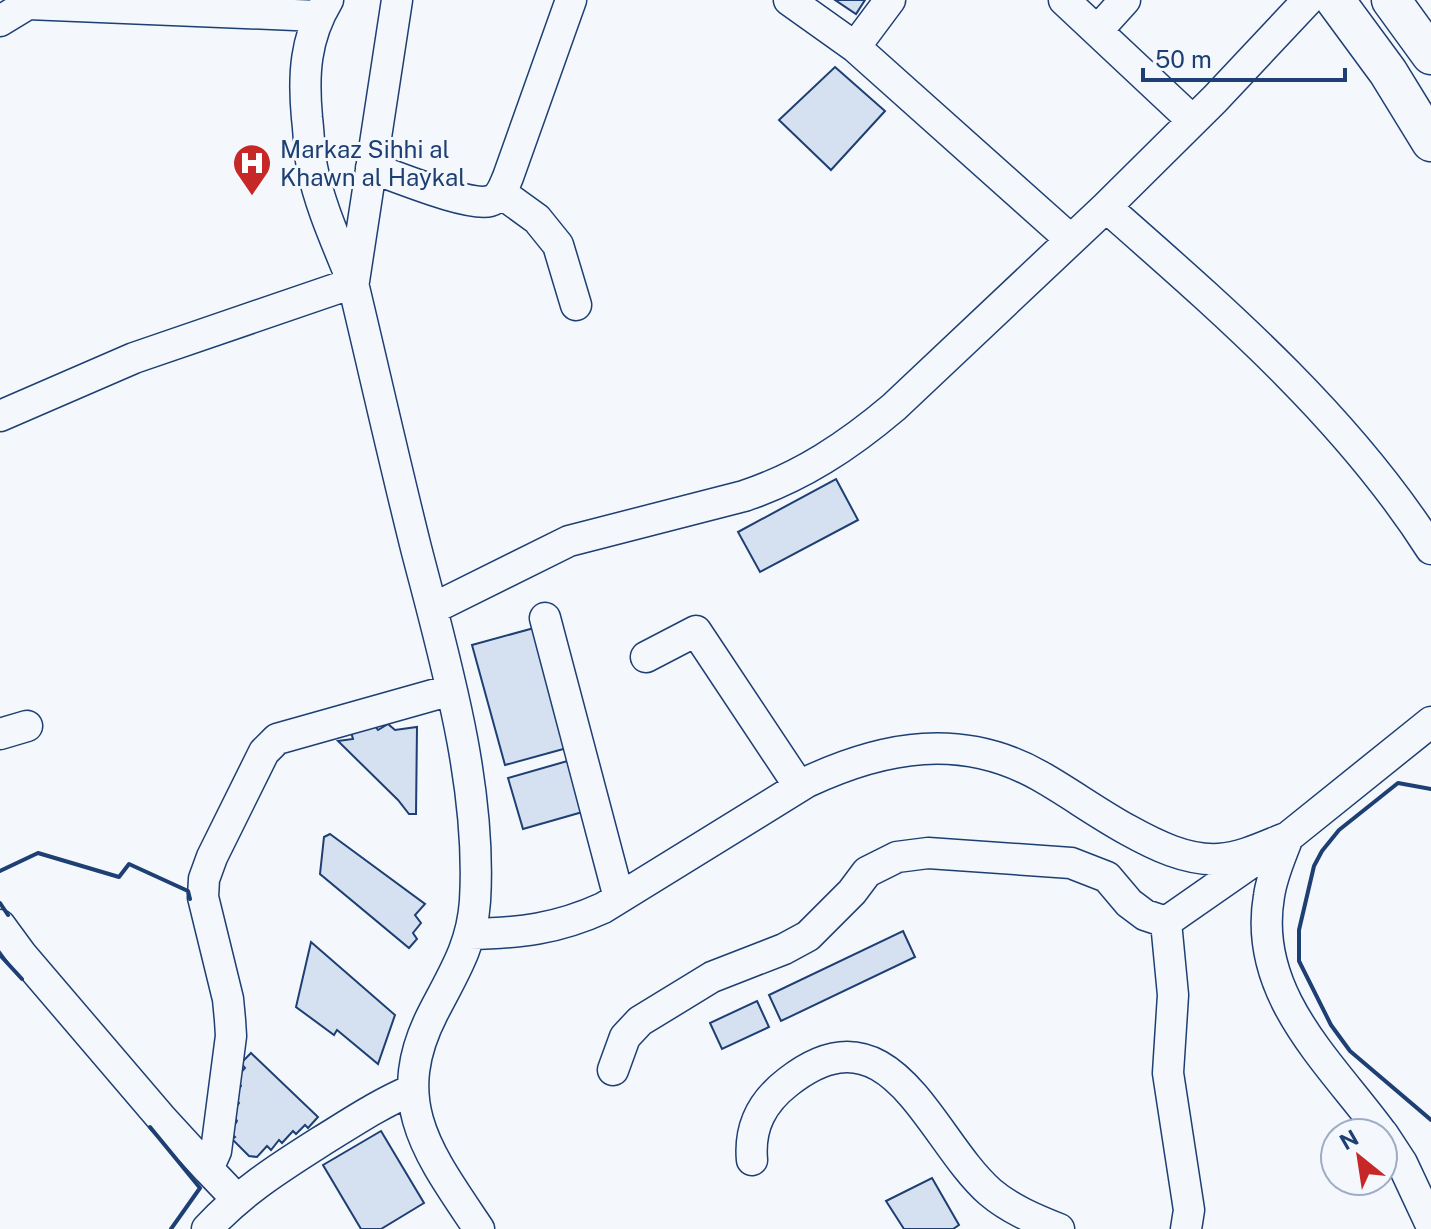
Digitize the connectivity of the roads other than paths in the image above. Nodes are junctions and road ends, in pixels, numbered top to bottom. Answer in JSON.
{"nodes":[{"id":1,"x":397,"y":0,"type":"edge"},
{"id":2,"x":571,"y":0,"type":"edge"},
{"id":3,"x":789,"y":0,"type":"edge"},
{"id":4,"x":890,"y":0,"type":"edge"},
{"id":5,"x":1064,"y":0,"type":"edge"},
{"id":6,"x":1125,"y":0,"type":"edge"},
{"id":7,"x":1308,"y":0,"type":"edge"},
{"id":8,"x":1335,"y":0,"type":"edge"},
{"id":9,"x":1391,"y":0,"type":"edge"},
{"id":10,"x":323,"y":8,"type":"edge"},
{"id":11,"x":0,"y":21,"type":"edge"},
{"id":12,"x":1097,"y":31,"type":"junction"},
{"id":13,"x":855,"y":47,"type":"junction"},
{"id":14,"x":1431,"y":55,"type":"edge"},
{"id":15,"x":1193,"y":121,"type":"junction"},
{"id":16,"x":1431,"y":142,"type":"edge"},
{"id":17,"x":371,"y":168,"type":"junction"},
{"id":18,"x":501,"y":193,"type":"junction"},
{"id":19,"x":1106,"y":207,"type":"junction"},
{"id":20,"x":1071,"y":240,"type":"junction"},
{"id":21,"x":353,"y":283,"type":"junction"},
{"id":22,"x":576,"y":305,"type":"dead end"},
{"id":23,"x":0,"y":416,"type":"edge"},
{"id":24,"x":1431,"y":549,"type":"edge"},
{"id":25,"x":432,"y":609,"type":"junction"},
{"id":26,"x":545,"y":618,"type":"dead end"},
{"id":27,"x":646,"y":657,"type":"dead end"},
{"id":28,"x":451,"y":690,"type":"junction"},
{"id":29,"x":1431,"y":722,"type":"edge"},
{"id":30,"x":799,"y":786,"type":"junction"},
{"id":31,"x":1288,"y":837,"type":"junction"},
{"id":32,"x":619,"y":898,"type":"junction"},
{"id":33,"x":1166,"y":922,"type":"junction"},
{"id":34,"x":0,"y":925,"type":"edge"},
{"id":35,"x":470,"y":934,"type":"junction"},
{"id":36,"x":613,"y":1070,"type":"dead end"},
{"id":37,"x":412,"y":1090,"type":"junction"},
{"id":38,"x":1370,"y":1117,"type":"edge"},
{"id":39,"x":1399,"y":1158,"type":"edge"},
{"id":40,"x":752,"y":1160,"type":"dead end"},
{"id":41,"x":208,"y":1169,"type":"junction"},
{"id":42,"x":238,"y":1197,"type":"junction"},
{"id":43,"x":1431,"y":1225,"type":"edge"},
{"id":44,"x":207,"y":1229,"type":"edge"},
{"id":45,"x":479,"y":1229,"type":"edge"},
{"id":46,"x":1059,"y":1229,"type":"edge"},
{"id":47,"x":1186,"y":1229,"type":"edge"}],
"edges":[{"from":1,"to":17,"type":"street"},
{"from":2,"to":18,"type":"street"},
{"from":3,"to":13,"type":"street"},
{"from":4,"to":13,"type":"street"},
{"from":5,"to":12,"type":"street"},
{"from":6,"to":12,"type":"street"},
{"from":7,"to":15,"type":"street"},
{"from":8,"to":16,"type":"main road"},
{"from":9,"to":14,"type":"main road"},
{"from":10,"to":11,"type":"street"},
{"from":10,"to":21,"type":"street"},
{"from":12,"to":15,"type":"street"},
{"from":13,"to":20,"type":"street"},
{"from":15,"to":19,"type":"street"},
{"from":17,"to":18,"type":"street"},
{"from":17,"to":21,"type":"street"},
{"from":18,"to":22,"type":"street"},
{"from":19,"to":20,"type":"street"},
{"from":19,"to":24,"type":"street"},
{"from":20,"to":25,"type":"street"},
{"from":21,"to":23,"type":"street"},
{"from":21,"to":25,"type":"street"},
{"from":25,"to":28,"type":"street"},
{"from":26,"to":32,"type":"street"},
{"from":27,"to":30,"type":"street"},
{"from":28,"to":35,"type":"street"},
{"from":28,"to":41,"type":"street"},
{"from":29,"to":31,"type":"street"},
{"from":30,"to":31,"type":"street"},
{"from":30,"to":32,"type":"street"},
{"from":31,"to":33,"type":"street"},
{"from":31,"to":38,"type":"street"},
{"from":32,"to":35,"type":"street"},
{"from":33,"to":36,"type":"street"},
{"from":33,"to":47,"type":"street"},
{"from":34,"to":41,"type":"street"},
{"from":35,"to":37,"type":"street"},
{"from":37,"to":42,"type":"street"},
{"from":37,"to":45,"type":"street"},
{"from":39,"to":43,"type":"street"},
{"from":40,"to":46,"type":"street"},
{"from":41,"to":42,"type":"street"},
{"from":42,"to":44,"type":"street"}]}
